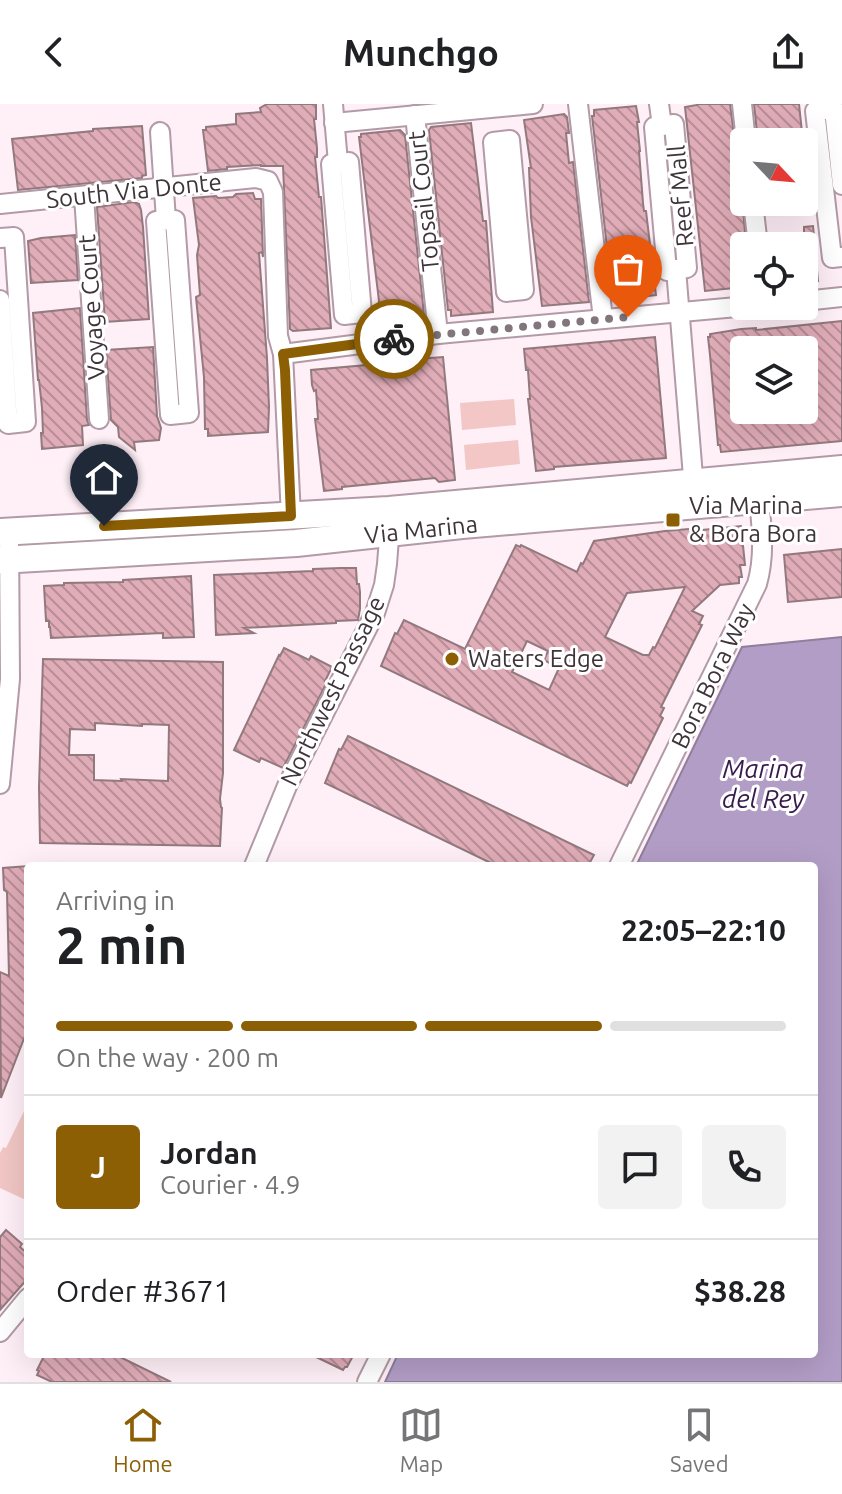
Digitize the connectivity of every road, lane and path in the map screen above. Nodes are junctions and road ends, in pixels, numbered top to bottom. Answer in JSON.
{"nodes":[{"id":1,"x":333,"y":104,"type":"edge"},
{"id":2,"x":533,"y":104,"type":"edge"},
{"id":3,"x":578,"y":104,"type":"edge"},
{"id":4,"x":659,"y":104,"type":"edge"},
{"id":5,"x":742,"y":104,"type":"edge"},
{"id":6,"x":496,"y":106,"type":"edge"},
{"id":7,"x":825,"y":107,"type":"edge"},
{"id":8,"x":415,"y":115,"type":"junction"},
{"id":9,"x":334,"y":123,"type":"junction"},
{"id":10,"x":745,"y":128,"type":"edge"},
{"id":11,"x":160,"y":132,"type":"dead end"},
{"id":12,"x":842,"y":185,"type":"edge"},
{"id":13,"x":164,"y":188,"type":"junction"},
{"id":14,"x":0,"y":195,"type":"edge"},
{"id":15,"x":84,"y":196,"type":"junction"},
{"id":16,"x":0,"y":204,"type":"edge"},
{"id":17,"x":166,"y":220,"type":"junction"},
{"id":18,"x":1,"y":238,"type":"edge"},
{"id":19,"x":842,"y":261,"type":"edge"},
{"id":20,"x":842,"y":297,"type":"edge"},
{"id":21,"x":0,"y":300,"type":"edge"},
{"id":22,"x":818,"y":300,"type":"edge"},
{"id":23,"x":730,"y":308,"type":"edge"},
{"id":24,"x":679,"y":313,"type":"junction"},
{"id":25,"x":603,"y":319,"type":"junction"},
{"id":26,"x":519,"y":327,"type":"junction"},
{"id":27,"x":438,"y":334,"type":"junction"},
{"id":28,"x":356,"y":344,"type":"junction"},
{"id":29,"x":283,"y":354,"type":"junction"},
{"id":30,"x":99,"y":419,"type":"dead end"},
{"id":31,"x":842,"y":469,"type":"edge"},
{"id":32,"x":694,"y":482,"type":"junction"},
{"id":33,"x":757,"y":488,"type":"junction"},
{"id":34,"x":842,"y":493,"type":"edge"},
{"id":35,"x":672,"y":507,"type":"junction"},
{"id":36,"x":291,"y":516,"type":"junction"},
{"id":37,"x":388,"y":521,"type":"junction"},
{"id":38,"x":4,"y":532,"type":"edge"},
{"id":39,"x":5,"y":560,"type":"edge"},
{"id":40,"x":0,"y":784,"type":"edge"},
{"id":41,"x":256,"y":862,"type":"edge"},
{"id":42,"x":621,"y":862,"type":"edge"},
{"id":43,"x":24,"y":1303,"type":"edge"},
{"id":44,"x":0,"y":1332,"type":"edge"},
{"id":45,"x":379,"y":1358,"type":"edge"},
{"id":46,"x":367,"y":1382,"type":"edge"}],
"edges":[{"from":1,"to":9,"type":"street"},
{"from":2,"to":6,"type":"street"},
{"from":3,"to":25,"type":"street"},
{"from":4,"to":24,"type":"street","name":"Reef Mall"},
{"from":5,"to":10,"type":"street"},
{"from":6,"to":8,"type":"street"},
{"from":6,"to":26,"type":"street"},
{"from":7,"to":12,"type":"street"},
{"from":7,"to":19,"type":"street"},
{"from":8,"to":9,"type":"street"},
{"from":8,"to":27,"type":"street","name":"Topsail Court"},
{"from":9,"to":28,"type":"street"},
{"from":11,"to":13,"type":"street"},
{"from":13,"to":15,"type":"street","name":"South Via Donte"},
{"from":13,"to":17,"type":"street"},
{"from":13,"to":29,"type":"street","name":"South Via Donte"},
{"from":14,"to":16,"type":"street"},
{"from":15,"to":16,"type":"street","name":"South Via Donte"},
{"from":15,"to":30,"type":"street","name":"Voyage Court"},
{"from":16,"to":18,"type":"street"},
{"from":17,"to":17,"type":"street"},
{"from":18,"to":21,"type":"street"},
{"from":20,"to":22,"type":"street"},
{"from":23,"to":24,"type":"street"},
{"from":24,"to":25,"type":"street"},
{"from":24,"to":32,"type":"street"},
{"from":25,"to":26,"type":"street"},
{"from":26,"to":27,"type":"street"},
{"from":27,"to":28,"type":"street"},
{"from":28,"to":29,"type":"street"},
{"from":29,"to":36,"type":"street"},
{"from":31,"to":33,"type":"street","name":"Via Marina"},
{"from":32,"to":33,"type":"street","name":"Via Marina"},
{"from":32,"to":35,"type":"street"},
{"from":32,"to":37,"type":"street","name":"Via Marina"},
{"from":33,"to":34,"type":"street","name":"Via Marina"},
{"from":33,"to":35,"type":"street","name":"Via Marina"},
{"from":33,"to":42,"type":"street","name":"Bora Bora Way"},
{"from":35,"to":37,"type":"street","name":"Via Marina"},
{"from":36,"to":37,"type":"street","name":"Via Marina"},
{"from":36,"to":38,"type":"street","name":"Via Marina"},
{"from":37,"to":39,"type":"street","name":"Via Marina"},
{"from":37,"to":41,"type":"street","name":"Northwest Passage"},
{"from":38,"to":39,"type":"street"},
{"from":39,"to":40,"type":"street"},
{"from":43,"to":44,"type":"street"},
{"from":45,"to":46,"type":"street"}]}
